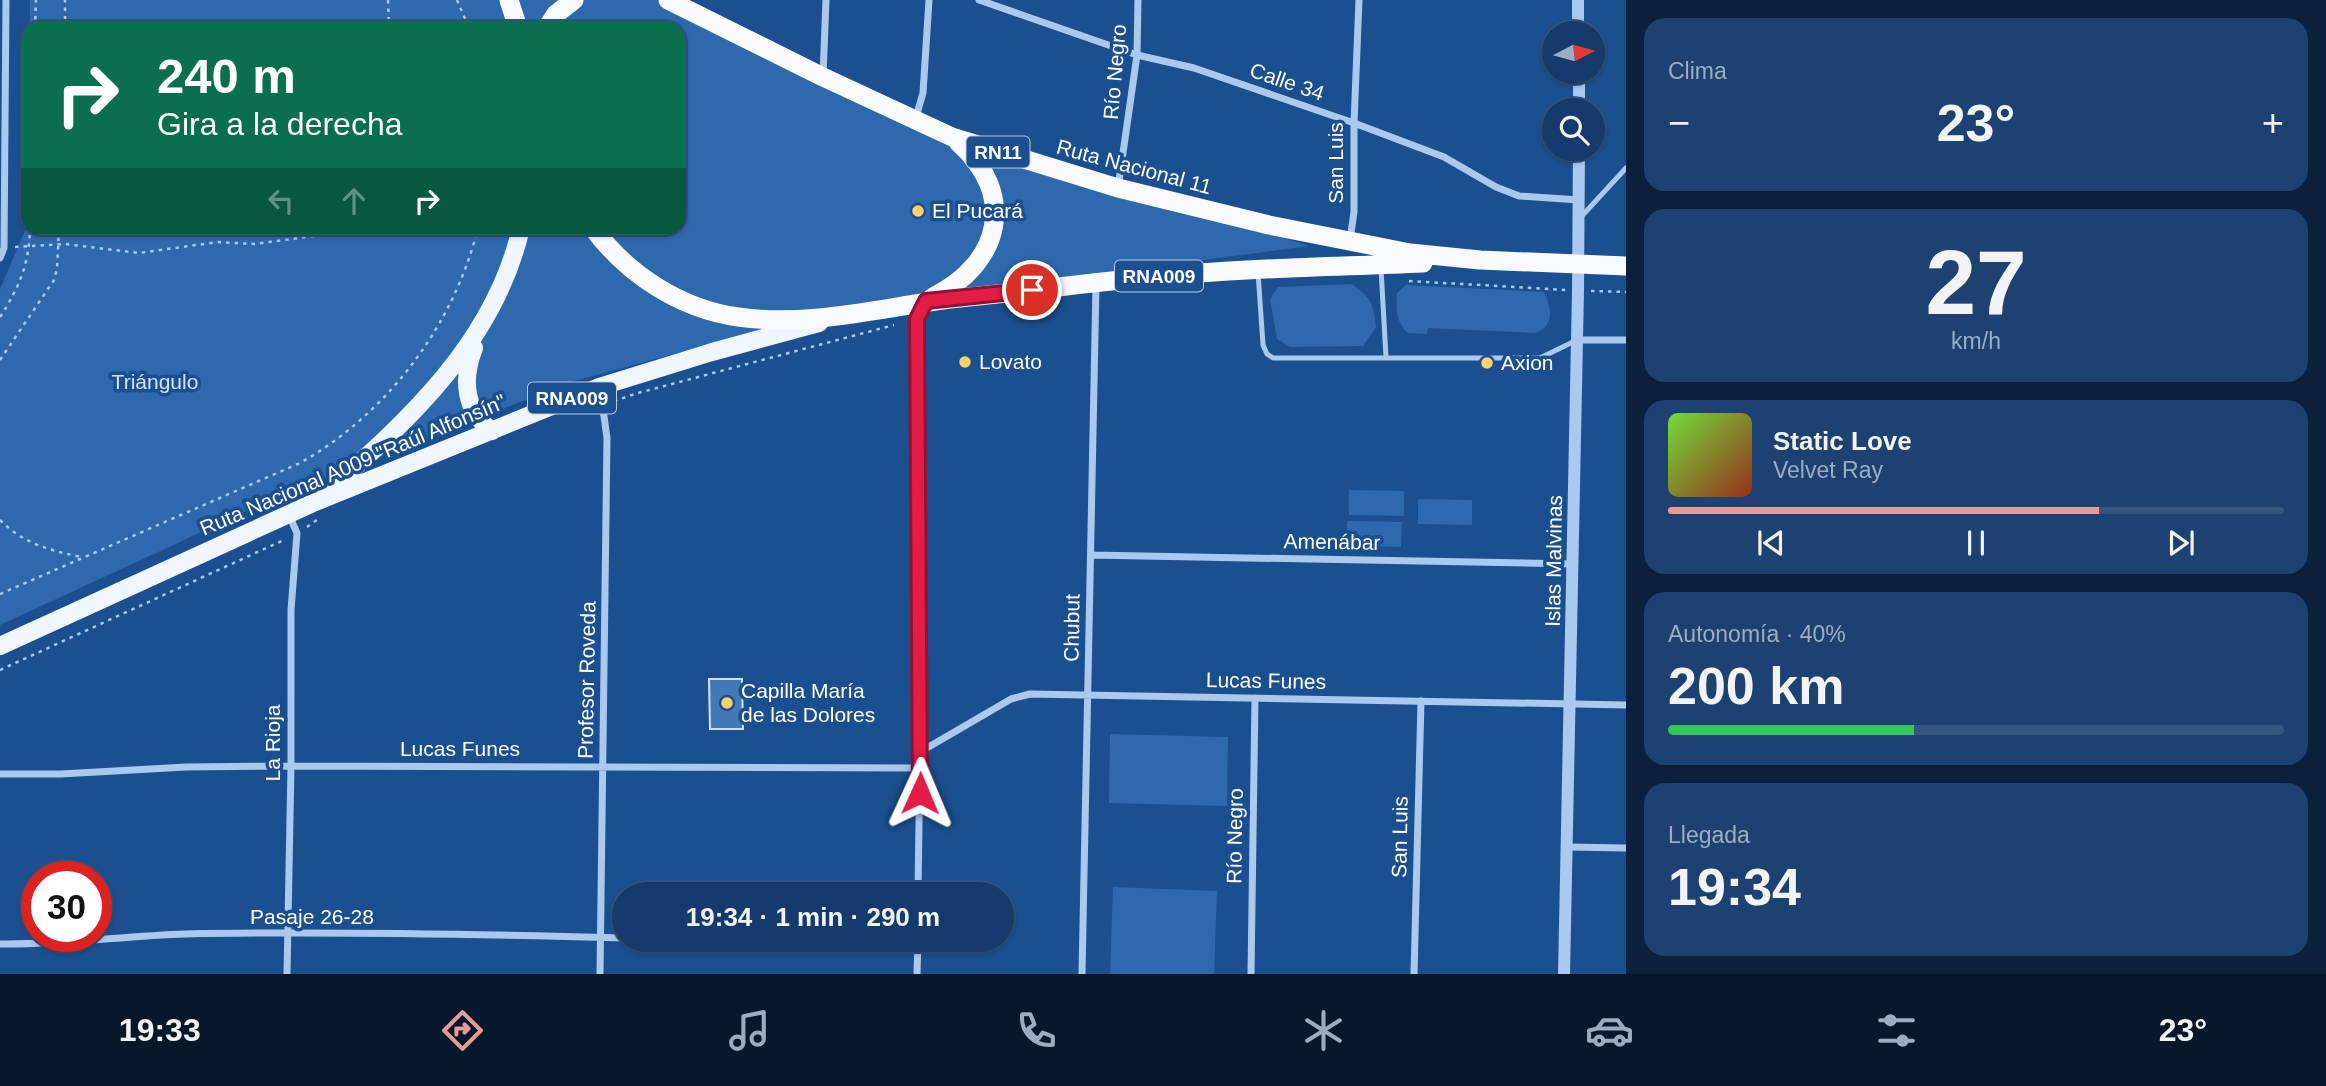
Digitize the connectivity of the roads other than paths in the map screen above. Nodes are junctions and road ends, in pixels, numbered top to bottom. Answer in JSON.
{"nodes":[{"id":1,"x":6,"y":0,"type":"edge"},
{"id":2,"x":509,"y":0,"type":"edge"},
{"id":3,"x":574,"y":0,"type":"edge"},
{"id":4,"x":826,"y":0,"type":"edge"},
{"id":5,"x":929,"y":0,"type":"edge"},
{"id":6,"x":979,"y":0,"type":"edge"},
{"id":7,"x":1138,"y":0,"type":"edge"},
{"id":8,"x":1359,"y":0,"type":"edge"},
{"id":9,"x":1578,"y":0,"type":"edge"},
{"id":10,"x":668,"y":1,"type":"edge"},
{"id":11,"x":516,"y":21,"type":"edge"},
{"id":12,"x":552,"y":21,"type":"edge"},
{"id":13,"x":1578,"y":21,"type":"edge"},
{"id":14,"x":1137,"y":55,"type":"junction"},
{"id":15,"x":823,"y":77,"type":"junction"},
{"id":16,"x":915,"y":118,"type":"junction"},
{"id":17,"x":1354,"y":123,"type":"junction"},
{"id":18,"x":952,"y":137,"type":"junction"},
{"id":19,"x":1579,"y":161,"type":"edge"},
{"id":20,"x":1626,"y":168,"type":"edge"},
{"id":21,"x":1118,"y":188,"type":"junction"},
{"id":22,"x":1579,"y":200,"type":"junction"},
{"id":23,"x":1579,"y":219,"type":"junction"},
{"id":24,"x":519,"y":235,"type":"edge"},
{"id":25,"x":598,"y":235,"type":"edge"},
{"id":26,"x":1350,"y":242,"type":"junction"},
{"id":27,"x":2,"y":248,"type":"edge"},
{"id":28,"x":0,"y":258,"type":"edge"},
{"id":29,"x":1480,"y":260,"type":"junction"},
{"id":30,"x":1579,"y":265,"type":"junction"},
{"id":31,"x":1626,"y":266,"type":"edge"},
{"id":32,"x":1257,"y":269,"type":"junction"},
{"id":33,"x":1382,"y":273,"type":"junction"},
{"id":34,"x":1096,"y":283,"type":"junction"},
{"id":35,"x":926,"y":301,"type":"junction"},
{"id":36,"x":840,"y":317,"type":"junction"},
{"id":37,"x":485,"y":319,"type":"junction"},
{"id":38,"x":1577,"y":340,"type":"junction"},
{"id":39,"x":1626,"y":341,"type":"edge"},
{"id":40,"x":1386,"y":357,"type":"junction"},
{"id":41,"x":601,"y":396,"type":"junction"},
{"id":42,"x":492,"y":431,"type":"junction"},
{"id":43,"x":320,"y":508,"type":"junction"},
{"id":44,"x":289,"y":514,"type":"junction"},
{"id":45,"x":1091,"y":555,"type":"junction"},
{"id":46,"x":1573,"y":564,"type":"junction"},
{"id":47,"x":0,"y":646,"type":"edge"},
{"id":48,"x":1088,"y":695,"type":"junction"},
{"id":49,"x":1255,"y":698,"type":"junction"},
{"id":50,"x":1420,"y":701,"type":"junction"},
{"id":51,"x":1570,"y":705,"type":"junction"},
{"id":52,"x":1626,"y":705,"type":"edge"},
{"id":53,"x":920,"y":752,"type":"junction"},
{"id":54,"x":291,"y":766,"type":"junction"},
{"id":55,"x":603,"y":767,"type":"junction"},
{"id":56,"x":920,"y":768,"type":"junction"},
{"id":57,"x":0,"y":774,"type":"edge"},
{"id":58,"x":1567,"y":847,"type":"junction"},
{"id":59,"x":1626,"y":848,"type":"edge"},
{"id":60,"x":918,"y":882,"type":"edge"},
{"id":61,"x":288,"y":933,"type":"junction"},
{"id":62,"x":601,"y":938,"type":"junction"},
{"id":63,"x":612,"y":938,"type":"edge"},
{"id":64,"x":0,"y":944,"type":"edge"},
{"id":65,"x":918,"y":952,"type":"edge"},
{"id":66,"x":287,"y":974,"type":"edge"},
{"id":67,"x":600,"y":974,"type":"edge"},
{"id":68,"x":917,"y":974,"type":"edge"},
{"id":69,"x":1082,"y":974,"type":"edge"},
{"id":70,"x":1251,"y":974,"type":"edge"},
{"id":71,"x":1414,"y":974,"type":"edge"},
{"id":72,"x":1564,"y":974,"type":"edge"}],
"edges":[{"from":1,"to":27,"type":"street"},
{"from":2,"to":11,"type":"highway"},
{"from":3,"to":12,"type":"highway"},
{"from":4,"to":15,"type":"street"},
{"from":5,"to":16,"type":"street"},
{"from":6,"to":14,"type":"street","name":"Calle 34"},
{"from":7,"to":14,"type":"street","name":"Río Negro"},
{"from":8,"to":17,"type":"street","name":"San Luis"},
{"from":9,"to":13,"type":"street"},
{"from":10,"to":15,"type":"highway","name":"Ruta Nacional 11","number":"RN11"},
{"from":14,"to":17,"type":"street","name":"Calle 34"},
{"from":14,"to":21,"type":"street","name":"Río Negro"},
{"from":15,"to":16,"type":"highway","name":"Ruta Nacional 11","number":"RN11"},
{"from":16,"to":18,"type":"highway","name":"Ruta Nacional 11","number":"RN11"},
{"from":17,"to":22,"type":"street","name":"Calle 34"},
{"from":17,"to":26,"type":"street","name":"San Luis"},
{"from":18,"to":21,"type":"highway","name":"Ruta Nacional 11","number":"RN11"},
{"from":18,"to":35,"type":"highway","number":"RNA009"},
{"from":19,"to":22,"type":"street","name":"Islas Malvinas"},
{"from":20,"to":23,"type":"lane"},
{"from":21,"to":26,"type":"highway","name":"Ruta Nacional 11","number":"RN11"},
{"from":22,"to":23,"type":"street","name":"Islas Malvinas"},
{"from":23,"to":30,"type":"street","name":"Islas Malvinas"},
{"from":24,"to":37,"type":"main road","number":"RNA009"},
{"from":25,"to":36,"type":"highway","number":"RNA009"},
{"from":26,"to":29,"type":"highway","name":"Ruta Nacional 11","number":"RN11"},
{"from":27,"to":28,"type":"street"},
{"from":29,"to":30,"type":"highway","name":"Ruta Nacional 11","number":"RN11"},
{"from":29,"to":33,"type":"highway","name":"Ruta Nacional A009 \"Raúl Alfonsín\"","number":"RNA009"},
{"from":30,"to":31,"type":"highway","number":"RN11"},
{"from":30,"to":38,"type":"street","name":"Islas Malvinas"},
{"from":32,"to":33,"type":"highway","name":"Ruta Nacional A009 \"Raúl Alfonsín\"","number":"RNA009"},
{"from":32,"to":34,"type":"highway","name":"Ruta Nacional A009 \"Raúl Alfonsín\"","number":"RNA009"},
{"from":32,"to":40,"type":"lane"},
{"from":33,"to":40,"type":"lane"},
{"from":34,"to":35,"type":"highway","name":"Ruta Nacional A009 \"Raúl Alfonsín\"","number":"RNA009"},
{"from":34,"to":45,"type":"street","name":"Chubut"},
{"from":35,"to":36,"type":"highway","name":"Ruta Nacional A009 \"Raúl Alfonsín\"","number":"RNA009"},
{"from":35,"to":53,"type":"street"},
{"from":36,"to":41,"type":"main road","name":"Ruta Nacional A009 \"Raúl Alfonsín\"","number":"RNA009"},
{"from":37,"to":42,"type":"main road"},
{"from":37,"to":43,"type":"main road","number":"RNA009"},
{"from":38,"to":39,"type":"street"},
{"from":38,"to":40,"type":"lane"},
{"from":38,"to":46,"type":"street","name":"Islas Malvinas"},
{"from":41,"to":42,"type":"main road","name":"Ruta Nacional A009 \"Raúl Alfonsín\"","number":"RNA009"},
{"from":41,"to":55,"type":"street","name":"Profesor Roveda"},
{"from":42,"to":43,"type":"main road","name":"Ruta Nacional A009 \"Raúl Alfonsín\"","number":"RNA009"},
{"from":43,"to":44,"type":"main road","name":"Ruta Nacional A009 \"Raúl Alfonsín\"","number":"RNA009"},
{"from":44,"to":47,"type":"main road","name":"Ruta Nacional A009 \"Raúl Alfonsín\"","number":"RNA009"},
{"from":44,"to":54,"type":"street","name":"La Rioja"},
{"from":45,"to":46,"type":"street","name":"Amenábar"},
{"from":45,"to":48,"type":"street","name":"Chubut"},
{"from":46,"to":51,"type":"street","name":"Islas Malvinas"},
{"from":48,"to":49,"type":"street","name":"Lucas Funes"},
{"from":48,"to":53,"type":"street","name":"Lucas Funes"},
{"from":48,"to":69,"type":"street","name":"Chubut"},
{"from":49,"to":50,"type":"street","name":"Lucas Funes"},
{"from":49,"to":70,"type":"street","name":"Río Negro"},
{"from":50,"to":51,"type":"street","name":"Lucas Funes"},
{"from":50,"to":71,"type":"street","name":"San Luis"},
{"from":51,"to":52,"type":"street","name":"Lucas Funes"},
{"from":51,"to":58,"type":"street","name":"Islas Malvinas"},
{"from":53,"to":56,"type":"street"},
{"from":54,"to":55,"type":"street","name":"Lucas Funes"},
{"from":54,"to":57,"type":"street","name":"Lucas Funes"},
{"from":54,"to":61,"type":"street","name":"La Rioja"},
{"from":55,"to":56,"type":"street","name":"Lucas Funes"},
{"from":55,"to":62,"type":"street","name":"Profesor Roveda"},
{"from":56,"to":60,"type":"street"},
{"from":58,"to":59,"type":"street"},
{"from":58,"to":72,"type":"street","name":"Islas Malvinas"},
{"from":61,"to":62,"type":"street","name":"Pasaje 26-28"},
{"from":61,"to":64,"type":"street","name":"Pasaje 26-28"},
{"from":61,"to":66,"type":"street","name":"La Rioja"},
{"from":62,"to":63,"type":"street","name":"Pasaje 26-28"},
{"from":62,"to":67,"type":"street","name":"Profesor Roveda"},
{"from":65,"to":68,"type":"street"}]}
